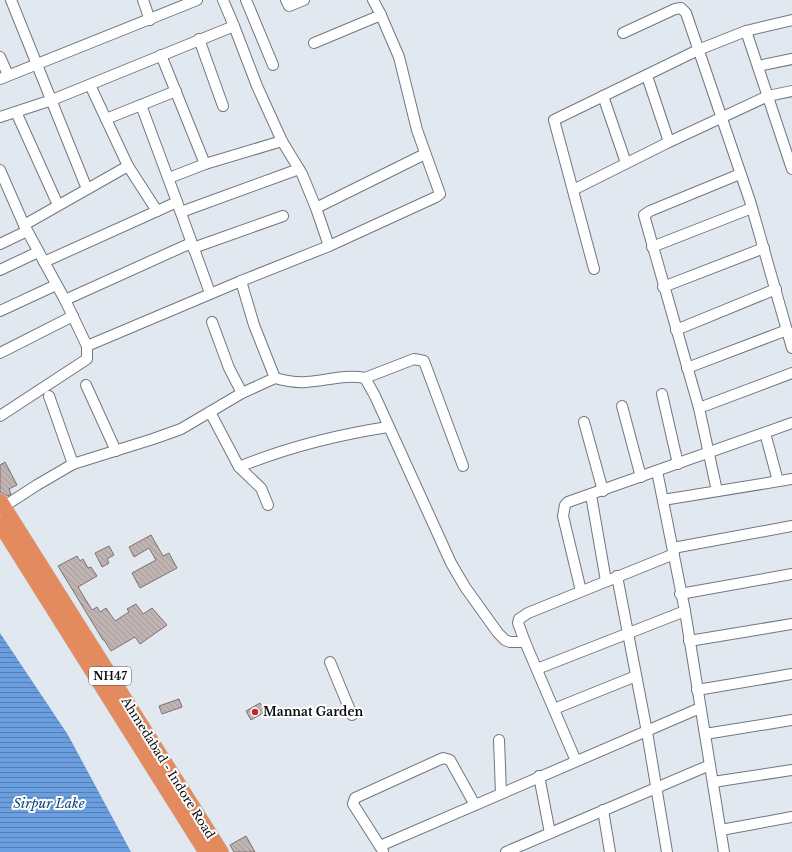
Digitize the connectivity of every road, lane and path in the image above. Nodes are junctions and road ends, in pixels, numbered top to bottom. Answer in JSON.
{"nodes":[{"id":1,"x":11,"y":0,"type":"edge"},
{"id":2,"x":143,"y":0,"type":"edge"},
{"id":3,"x":197,"y":0,"type":"edge"},
{"id":4,"x":223,"y":0,"type":"edge"},
{"id":5,"x":246,"y":0,"type":"edge"},
{"id":6,"x":286,"y":0,"type":"edge"},
{"id":7,"x":304,"y":0,"type":"edge"},
{"id":8,"x":373,"y":0,"type":"edge"},
{"id":9,"x":177,"y":3,"type":"edge"},
{"id":10,"x":381,"y":15,"type":"junction"},
{"id":11,"x":150,"y":20,"type":"junction"},
{"id":12,"x":792,"y":20,"type":"edge"},
{"id":13,"x":234,"y":26,"type":"junction"},
{"id":14,"x":746,"y":31,"type":"junction"},
{"id":15,"x":623,"y":33,"type":"dead end"},
{"id":16,"x":199,"y":39,"type":"junction"},
{"id":17,"x":314,"y":43,"type":"dead end"},
{"id":18,"x":698,"y":50,"type":"junction"},
{"id":19,"x":161,"y":55,"type":"junction"},
{"id":20,"x":0,"y":58,"type":"edge"},
{"id":21,"x":792,"y":59,"type":"edge"},
{"id":22,"x":38,"y":63,"type":"junction"},
{"id":23,"x":273,"y":65,"type":"dead end"},
{"id":24,"x":758,"y":66,"type":"junction"},
{"id":25,"x":647,"y":76,"type":"junction"},
{"id":26,"x":4,"y":77,"type":"edge"},
{"id":27,"x":90,"y":85,"type":"junction"},
{"id":28,"x":176,"y":90,"type":"junction"},
{"id":29,"x":792,"y":92,"type":"edge"},
{"id":30,"x":603,"y":96,"type":"junction"},
{"id":31,"x":768,"y":96,"type":"junction"},
{"id":32,"x":52,"y":100,"type":"junction"},
{"id":33,"x":141,"y":104,"type":"junction"},
{"id":34,"x":222,"y":106,"type":"dead end"},
{"id":35,"x":16,"y":112,"type":"junction"},
{"id":36,"x":0,"y":117,"type":"edge"},
{"id":37,"x":721,"y":119,"type":"junction"},
{"id":38,"x":106,"y":120,"type":"junction"},
{"id":39,"x":282,"y":141,"type":"junction"},
{"id":40,"x":788,"y":141,"type":"edge"},
{"id":41,"x":669,"y":142,"type":"junction"},
{"id":42,"x":425,"y":154,"type":"junction"},
{"id":43,"x":626,"y":163,"type":"junction"},
{"id":44,"x":205,"y":164,"type":"junction"},
{"id":45,"x":128,"y":166,"type":"junction"},
{"id":46,"x":298,"y":169,"type":"junction"},
{"id":47,"x":792,"y":169,"type":"edge"},
{"id":48,"x":0,"y":170,"type":"edge"},
{"id":49,"x":740,"y":174,"type":"junction"},
{"id":50,"x":169,"y":178,"type":"junction"},
{"id":51,"x":87,"y":189,"type":"junction"},
{"id":52,"x":573,"y":190,"type":"junction"},
{"id":53,"x":4,"y":194,"type":"edge"},
{"id":54,"x":58,"y":205,"type":"junction"},
{"id":55,"x":179,"y":207,"type":"junction"},
{"id":56,"x":316,"y":208,"type":"junction"},
{"id":57,"x":752,"y":208,"type":"junction"},
{"id":58,"x":157,"y":211,"type":"junction"},
{"id":59,"x":283,"y":216,"type":"dead end"},
{"id":60,"x":25,"y":228,"type":"junction"},
{"id":61,"x":0,"y":244,"type":"edge"},
{"id":62,"x":192,"y":245,"type":"junction"},
{"id":63,"x":329,"y":246,"type":"junction"},
{"id":64,"x":652,"y":247,"type":"junction"},
{"id":65,"x":764,"y":248,"type":"junction"},
{"id":66,"x":38,"y":252,"type":"junction"},
{"id":67,"x":44,"y":262,"type":"junction"},
{"id":68,"x":594,"y":269,"type":"dead end"},
{"id":69,"x":0,"y":270,"type":"edge"},
{"id":70,"x":241,"y":281,"type":"junction"},
{"id":71,"x":56,"y":285,"type":"junction"},
{"id":72,"x":663,"y":287,"type":"junction"},
{"id":73,"x":776,"y":289,"type":"junction"},
{"id":74,"x":210,"y":293,"type":"junction"},
{"id":75,"x":65,"y":300,"type":"junction"},
{"id":76,"x":0,"y":311,"type":"edge"},
{"id":77,"x":72,"y":316,"type":"junction"},
{"id":78,"x":212,"y":322,"type":"dead end"},
{"id":79,"x":676,"y":330,"type":"junction"},
{"id":80,"x":787,"y":330,"type":"junction"},
{"id":81,"x":87,"y":346,"type":"junction"},
{"id":82,"x":792,"y":348,"type":"edge"},
{"id":83,"x":0,"y":353,"type":"edge"},
{"id":84,"x":687,"y":368,"type":"junction"},
{"id":85,"x":792,"y":373,"type":"edge"},
{"id":86,"x":275,"y":378,"type":"junction"},
{"id":87,"x":365,"y":378,"type":"junction"},
{"id":88,"x":86,"y":385,"type":"dead end"},
{"id":89,"x":242,"y":394,"type":"junction"},
{"id":90,"x":662,"y":394,"type":"dead end"},
{"id":91,"x":49,"y":396,"type":"dead end"},
{"id":92,"x":622,"y":406,"type":"dead end"},
{"id":93,"x":699,"y":408,"type":"junction"},
{"id":94,"x":210,"y":412,"type":"junction"},
{"id":95,"x":0,"y":416,"type":"edge"},
{"id":96,"x":584,"y":422,"type":"dead end"},
{"id":97,"x":792,"y":423,"type":"edge"},
{"id":98,"x":388,"y":427,"type":"junction"},
{"id":99,"x":765,"y":433,"type":"junction"},
{"id":100,"x":116,"y":451,"type":"junction"},
{"id":101,"x":710,"y":452,"type":"junction"},
{"id":102,"x":73,"y":464,"type":"junction"},
{"id":103,"x":678,"y":464,"type":"junction"},
{"id":104,"x":239,"y":466,"type":"junction"},
{"id":105,"x":463,"y":466,"type":"dead end"},
{"id":106,"x":657,"y":472,"type":"junction"},
{"id":107,"x":641,"y":477,"type":"junction"},
{"id":108,"x":792,"y":479,"type":"edge"},
{"id":109,"x":778,"y":481,"type":"junction"},
{"id":110,"x":603,"y":491,"type":"junction"},
{"id":111,"x":717,"y":491,"type":"junction"},
{"id":112,"x":591,"y":495,"type":"junction"},
{"id":113,"x":663,"y":500,"type":"junction"},
{"id":114,"x":268,"y":505,"type":"dead end"},
{"id":115,"x":1,"y":506,"type":"edge"},
{"id":116,"x":0,"y":524,"type":"edge"},
{"id":117,"x":792,"y":526,"type":"edge"},
{"id":118,"x":673,"y":551,"type":"junction"},
{"id":119,"x":792,"y":574,"type":"edge"},
{"id":120,"x":617,"y":576,"type":"junction"},
{"id":121,"x":606,"y":581,"type":"junction"},
{"id":122,"x":581,"y":591,"type":"junction"},
{"id":123,"x":680,"y":594,"type":"junction"},
{"id":124,"x":685,"y":611,"type":"junction"},
{"id":125,"x":792,"y":624,"type":"edge"},
{"id":126,"x":628,"y":632,"type":"junction"},
{"id":127,"x":689,"y":641,"type":"junction"},
{"id":128,"x":525,"y":642,"type":"junction"},
{"id":129,"x":330,"y":662,"type":"dead end"},
{"id":130,"x":537,"y":669,"type":"junction"},
{"id":131,"x":792,"y":674,"type":"edge"},
{"id":132,"x":636,"y":676,"type":"junction"},
{"id":133,"x":698,"y":690,"type":"junction"},
{"id":134,"x":700,"y":708,"type":"junction"},
{"id":135,"x":554,"y":709,"type":"junction"},
{"id":136,"x":352,"y":715,"type":"dead end"},
{"id":137,"x":792,"y":720,"type":"edge"},
{"id":138,"x":647,"y":732,"type":"junction"},
{"id":139,"x":704,"y":734,"type":"junction"},
{"id":140,"x":499,"y":740,"type":"dead end"},
{"id":141,"x":576,"y":761,"type":"junction"},
{"id":142,"x":710,"y":765,"type":"junction"},
{"id":143,"x":792,"y":770,"type":"edge"},
{"id":144,"x":539,"y":776,"type":"junction"},
{"id":145,"x":713,"y":782,"type":"junction"},
{"id":146,"x":656,"y":787,"type":"junction"},
{"id":147,"x":501,"y":793,"type":"junction"},
{"id":148,"x":475,"y":805,"type":"junction"},
{"id":149,"x":603,"y":810,"type":"junction"},
{"id":150,"x":792,"y":817,"type":"edge"},
{"id":151,"x":721,"y":830,"type":"junction"},
{"id":152,"x":550,"y":833,"type":"junction"},
{"id":153,"x":382,"y":849,"type":"edge"},
{"id":154,"x":206,"y":852,"type":"edge"},
{"id":155,"x":220,"y":852,"type":"edge"},
{"id":156,"x":506,"y":852,"type":"edge"},
{"id":157,"x":610,"y":852,"type":"edge"},
{"id":158,"x":667,"y":852,"type":"edge"},
{"id":159,"x":724,"y":852,"type":"edge"}],
"edges":[{"from":1,"to":22,"type":"street"},
{"from":2,"to":11,"type":"street"},
{"from":3,"to":9,"type":"street"},
{"from":4,"to":13,"type":"street"},
{"from":5,"to":23,"type":"street"},
{"from":6,"to":7,"type":"street"},
{"from":8,"to":10,"type":"street"},
{"from":9,"to":11,"type":"street"},
{"from":10,"to":17,"type":"street"},
{"from":10,"to":42,"type":"street"},
{"from":11,"to":22,"type":"street"},
{"from":12,"to":14,"type":"street"},
{"from":13,"to":16,"type":"street"},
{"from":13,"to":39,"type":"street"},
{"from":14,"to":18,"type":"street"},
{"from":14,"to":24,"type":"street"},
{"from":15,"to":18,"type":"street"},
{"from":16,"to":19,"type":"street"},
{"from":16,"to":34,"type":"street"},
{"from":18,"to":25,"type":"street"},
{"from":18,"to":37,"type":"street"},
{"from":19,"to":27,"type":"street"},
{"from":19,"to":28,"type":"street"},
{"from":20,"to":26,"type":"street"},
{"from":21,"to":24,"type":"street"},
{"from":22,"to":26,"type":"street"},
{"from":22,"to":32,"type":"street"},
{"from":24,"to":31,"type":"street"},
{"from":25,"to":30,"type":"street"},
{"from":25,"to":41,"type":"street"},
{"from":27,"to":32,"type":"street"},
{"from":27,"to":38,"type":"street"},
{"from":28,"to":33,"type":"street"},
{"from":28,"to":44,"type":"street"},
{"from":29,"to":31,"type":"street"},
{"from":30,"to":43,"type":"street"},
{"from":30,"to":52,"type":"street"},
{"from":31,"to":37,"type":"street"},
{"from":31,"to":40,"type":"street"},
{"from":32,"to":35,"type":"street"},
{"from":32,"to":51,"type":"street"},
{"from":33,"to":38,"type":"street"},
{"from":33,"to":50,"type":"street"},
{"from":35,"to":36,"type":"street"},
{"from":35,"to":54,"type":"street"},
{"from":37,"to":41,"type":"street"},
{"from":37,"to":49,"type":"street"},
{"from":38,"to":45,"type":"street"},
{"from":39,"to":44,"type":"street"},
{"from":39,"to":46,"type":"street"},
{"from":40,"to":47,"type":"street"},
{"from":41,"to":43,"type":"street"},
{"from":42,"to":56,"type":"street"},
{"from":42,"to":63,"type":"street"},
{"from":43,"to":52,"type":"street"},
{"from":44,"to":50,"type":"street"},
{"from":45,"to":51,"type":"street"},
{"from":45,"to":58,"type":"street"},
{"from":46,"to":55,"type":"street"},
{"from":46,"to":56,"type":"street"},
{"from":48,"to":53,"type":"street"},
{"from":49,"to":57,"type":"street"},
{"from":49,"to":64,"type":"street"},
{"from":50,"to":55,"type":"street"},
{"from":51,"to":54,"type":"street"},
{"from":52,"to":68,"type":"street"},
{"from":53,"to":60,"type":"street"},
{"from":54,"to":60,"type":"street"},
{"from":55,"to":58,"type":"street"},
{"from":55,"to":62,"type":"street"},
{"from":56,"to":63,"type":"street"},
{"from":57,"to":64,"type":"street"},
{"from":57,"to":65,"type":"street"},
{"from":58,"to":67,"type":"street"},
{"from":59,"to":62,"type":"street"},
{"from":60,"to":61,"type":"street"},
{"from":60,"to":66,"type":"street"},
{"from":62,"to":74,"type":"street"},
{"from":62,"to":75,"type":"street"},
{"from":63,"to":70,"type":"street"},
{"from":64,"to":72,"type":"street"},
{"from":65,"to":72,"type":"street"},
{"from":65,"to":73,"type":"street"},
{"from":66,"to":67,"type":"street"},
{"from":66,"to":69,"type":"street"},
{"from":67,"to":71,"type":"street"},
{"from":70,"to":74,"type":"street"},
{"from":70,"to":86,"type":"street"},
{"from":71,"to":75,"type":"street"},
{"from":71,"to":76,"type":"street"},
{"from":72,"to":79,"type":"street"},
{"from":73,"to":79,"type":"street"},
{"from":73,"to":80,"type":"street"},
{"from":74,"to":81,"type":"street"},
{"from":75,"to":77,"type":"street"},
{"from":77,"to":81,"type":"street"},
{"from":77,"to":83,"type":"street"},
{"from":78,"to":89,"type":"street"},
{"from":79,"to":84,"type":"street"},
{"from":80,"to":82,"type":"street"},
{"from":80,"to":84,"type":"street"},
{"from":81,"to":95,"type":"street"},
{"from":84,"to":93,"type":"street"},
{"from":85,"to":93,"type":"street"},
{"from":86,"to":87,"type":"street"},
{"from":86,"to":89,"type":"street"},
{"from":87,"to":98,"type":"street"},
{"from":87,"to":105,"type":"street"},
{"from":88,"to":100,"type":"street"},
{"from":89,"to":94,"type":"street"},
{"from":90,"to":103,"type":"street"},
{"from":91,"to":102,"type":"street"},
{"from":92,"to":107,"type":"street"},
{"from":93,"to":101,"type":"street"},
{"from":94,"to":100,"type":"street"},
{"from":94,"to":104,"type":"street"},
{"from":96,"to":110,"type":"street"},
{"from":97,"to":99,"type":"street"},
{"from":98,"to":104,"type":"street"},
{"from":98,"to":128,"type":"street"},
{"from":99,"to":101,"type":"street"},
{"from":99,"to":109,"type":"street"},
{"from":100,"to":102,"type":"street"},
{"from":101,"to":103,"type":"street"},
{"from":101,"to":111,"type":"street"},
{"from":102,"to":115,"type":"street"},
{"from":103,"to":106,"type":"street"},
{"from":104,"to":114,"type":"street"},
{"from":106,"to":107,"type":"street"},
{"from":106,"to":113,"type":"street"},
{"from":107,"to":110,"type":"street"},
{"from":108,"to":109,"type":"street"},
{"from":109,"to":111,"type":"street"},
{"from":110,"to":112,"type":"street"},
{"from":111,"to":113,"type":"street"},
{"from":112,"to":121,"type":"street"},
{"from":112,"to":122,"type":"street"},
{"from":113,"to":118,"type":"street"},
{"from":115,"to":155,"type":"highway","name":"Ahmedabad - Indore Road","number":"NH47"},
{"from":116,"to":154,"type":"highway","name":"Ahmedabad - Indore Road","number":"NH47"},
{"from":117,"to":118,"type":"street"},
{"from":118,"to":120,"type":"street"},
{"from":118,"to":123,"type":"street"},
{"from":119,"to":123,"type":"street"},
{"from":120,"to":121,"type":"street"},
{"from":120,"to":126,"type":"street"},
{"from":121,"to":122,"type":"street"},
{"from":122,"to":128,"type":"street"},
{"from":123,"to":124,"type":"street"},
{"from":124,"to":126,"type":"street"},
{"from":124,"to":127,"type":"street"},
{"from":125,"to":127,"type":"street"},
{"from":126,"to":130,"type":"street"},
{"from":126,"to":132,"type":"street"},
{"from":127,"to":133,"type":"street"},
{"from":128,"to":130,"type":"street"},
{"from":129,"to":136,"type":"street"},
{"from":130,"to":135,"type":"street"},
{"from":131,"to":133,"type":"street"},
{"from":132,"to":135,"type":"street"},
{"from":132,"to":138,"type":"street"},
{"from":133,"to":134,"type":"street"},
{"from":134,"to":138,"type":"street"},
{"from":134,"to":139,"type":"street"},
{"from":135,"to":141,"type":"street"},
{"from":137,"to":139,"type":"street"},
{"from":138,"to":141,"type":"street"},
{"from":138,"to":146,"type":"street"},
{"from":139,"to":142,"type":"street"},
{"from":140,"to":147,"type":"street"},
{"from":141,"to":144,"type":"street"},
{"from":142,"to":145,"type":"street"},
{"from":142,"to":146,"type":"street"},
{"from":143,"to":145,"type":"street"},
{"from":144,"to":147,"type":"street"},
{"from":144,"to":152,"type":"street"},
{"from":145,"to":151,"type":"street"},
{"from":146,"to":149,"type":"street"},
{"from":146,"to":158,"type":"street"},
{"from":147,"to":148,"type":"street"},
{"from":148,"to":153,"type":"street"},
{"from":148,"to":153,"type":"street"},
{"from":149,"to":152,"type":"street"},
{"from":149,"to":157,"type":"street"},
{"from":150,"to":151,"type":"street"},
{"from":151,"to":159,"type":"street"},
{"from":152,"to":156,"type":"street"}]}
